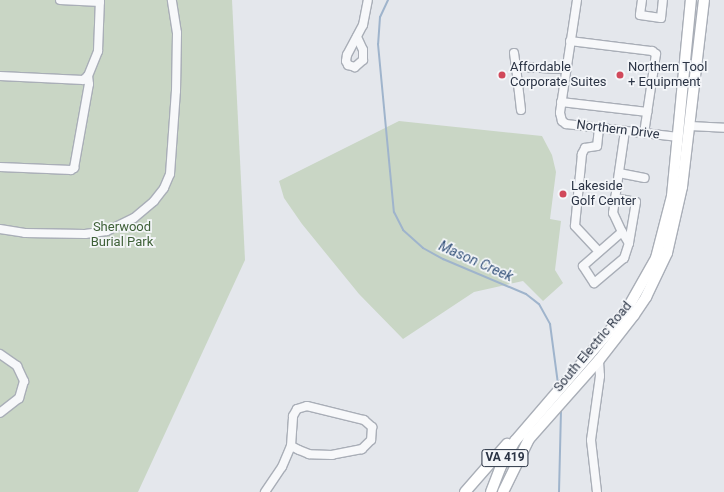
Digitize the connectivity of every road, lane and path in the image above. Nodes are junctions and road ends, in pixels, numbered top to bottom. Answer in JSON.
{"nodes":[{"id":1,"x":60,"y":0,"type":"edge"},
{"id":2,"x":172,"y":0,"type":"edge"},
{"id":3,"x":368,"y":0,"type":"edge"},
{"id":4,"x":577,"y":0,"type":"edge"},
{"id":5,"x":642,"y":0,"type":"edge"},
{"id":6,"x":663,"y":0,"type":"edge"},
{"id":7,"x":691,"y":0,"type":"edge"},
{"id":8,"x":704,"y":0,"type":"edge"},
{"id":9,"x":100,"y":1,"type":"edge"},
{"id":10,"x":357,"y":37,"type":"dead end"},
{"id":11,"x":570,"y":41,"type":"junction"},
{"id":12,"x":514,"y":54,"type":"dead end"},
{"id":13,"x":516,"y":67,"type":"junction"},
{"id":14,"x":565,"y":69,"type":"junction"},
{"id":15,"x":0,"y":76,"type":"edge"},
{"id":16,"x":88,"y":76,"type":"junction"},
{"id":17,"x":561,"y":102,"type":"junction"},
{"id":18,"x":521,"y":110,"type":"dead end"},
{"id":19,"x":647,"y":112,"type":"junction"},
{"id":20,"x":690,"y":126,"type":"junction"},
{"id":21,"x":598,"y":128,"type":"junction"},
{"id":22,"x":724,"y":128,"type":"edge"},
{"id":23,"x":625,"y":131,"type":"junction"},
{"id":24,"x":644,"y":133,"type":"junction"},
{"id":25,"x":678,"y":137,"type":"junction"},
{"id":26,"x":0,"y":167,"type":"edge"},
{"id":27,"x":619,"y":174,"type":"junction"},
{"id":28,"x":645,"y":178,"type":"dead end"},
{"id":29,"x":615,"y":198,"type":"junction"},
{"id":30,"x":0,"y":229,"type":"edge"},
{"id":31,"x":622,"y":232,"type":"junction"},
{"id":32,"x":629,"y":243,"type":"junction"},
{"id":33,"x":599,"y":252,"type":"junction"},
{"id":34,"x":0,"y":354,"type":"edge"},
{"id":35,"x":599,"y":360,"type":"junction"},
{"id":36,"x":0,"y":413,"type":"edge"},
{"id":37,"x":525,"y":427,"type":"junction"},
{"id":38,"x":291,"y":446,"type":"junction"},
{"id":39,"x":265,"y":492,"type":"edge"},
{"id":40,"x":465,"y":492,"type":"edge"},
{"id":41,"x":491,"y":492,"type":"edge"},
{"id":42,"x":503,"y":492,"type":"edge"},
{"id":43,"x":597,"y":492,"type":"edge"}],
"edges":[{"from":1,"to":9,"type":"street"},
{"from":2,"to":30,"type":"street"},
{"from":3,"to":10,"type":"street"},
{"from":4,"to":11,"type":"street","name":"Northern Drive"},
{"from":5,"to":6,"type":"street"},
{"from":7,"to":25,"type":"main road","name":"South Electric Road"},
{"from":8,"to":20,"type":"main road","name":"South Electric Road"},
{"from":9,"to":16,"type":"street"},
{"from":11,"to":14,"type":"street","name":"Northern Drive"},
{"from":11,"to":19,"type":"street"},
{"from":12,"to":13,"type":"street"},
{"from":13,"to":14,"type":"street"},
{"from":13,"to":18,"type":"street"},
{"from":14,"to":17,"type":"street","name":"Northern Drive"},
{"from":15,"to":16,"type":"street"},
{"from":16,"to":26,"type":"street"},
{"from":17,"to":19,"type":"street"},
{"from":17,"to":21,"type":"street","name":"Northern Drive"},
{"from":19,"to":24,"type":"street"},
{"from":20,"to":22,"type":"street"},
{"from":20,"to":35,"type":"main road","name":"South Electric Road"},
{"from":21,"to":23,"type":"street","name":"Northern Drive"},
{"from":21,"to":33,"type":"street"},
{"from":23,"to":24,"type":"street","name":"Northern Drive"},
{"from":23,"to":27,"type":"street"},
{"from":24,"to":25,"type":"street","name":"Northern Drive"},
{"from":25,"to":37,"type":"main road","name":"South Electric Road"},
{"from":27,"to":28,"type":"street"},
{"from":27,"to":29,"type":"street"},
{"from":29,"to":31,"type":"street"},
{"from":29,"to":32,"type":"street"},
{"from":31,"to":32,"type":"street"},
{"from":31,"to":33,"type":"street"},
{"from":32,"to":33,"type":"street"},
{"from":34,"to":36,"type":"street"},
{"from":35,"to":42,"type":"main road","name":"South Electric Road"},
{"from":35,"to":43,"type":"street"},
{"from":37,"to":40,"type":"main road"},
{"from":37,"to":41,"type":"main road","name":"South Electric Road","number":"VA 419"},
{"from":38,"to":38,"type":"street"},
{"from":38,"to":39,"type":"street"}]}
